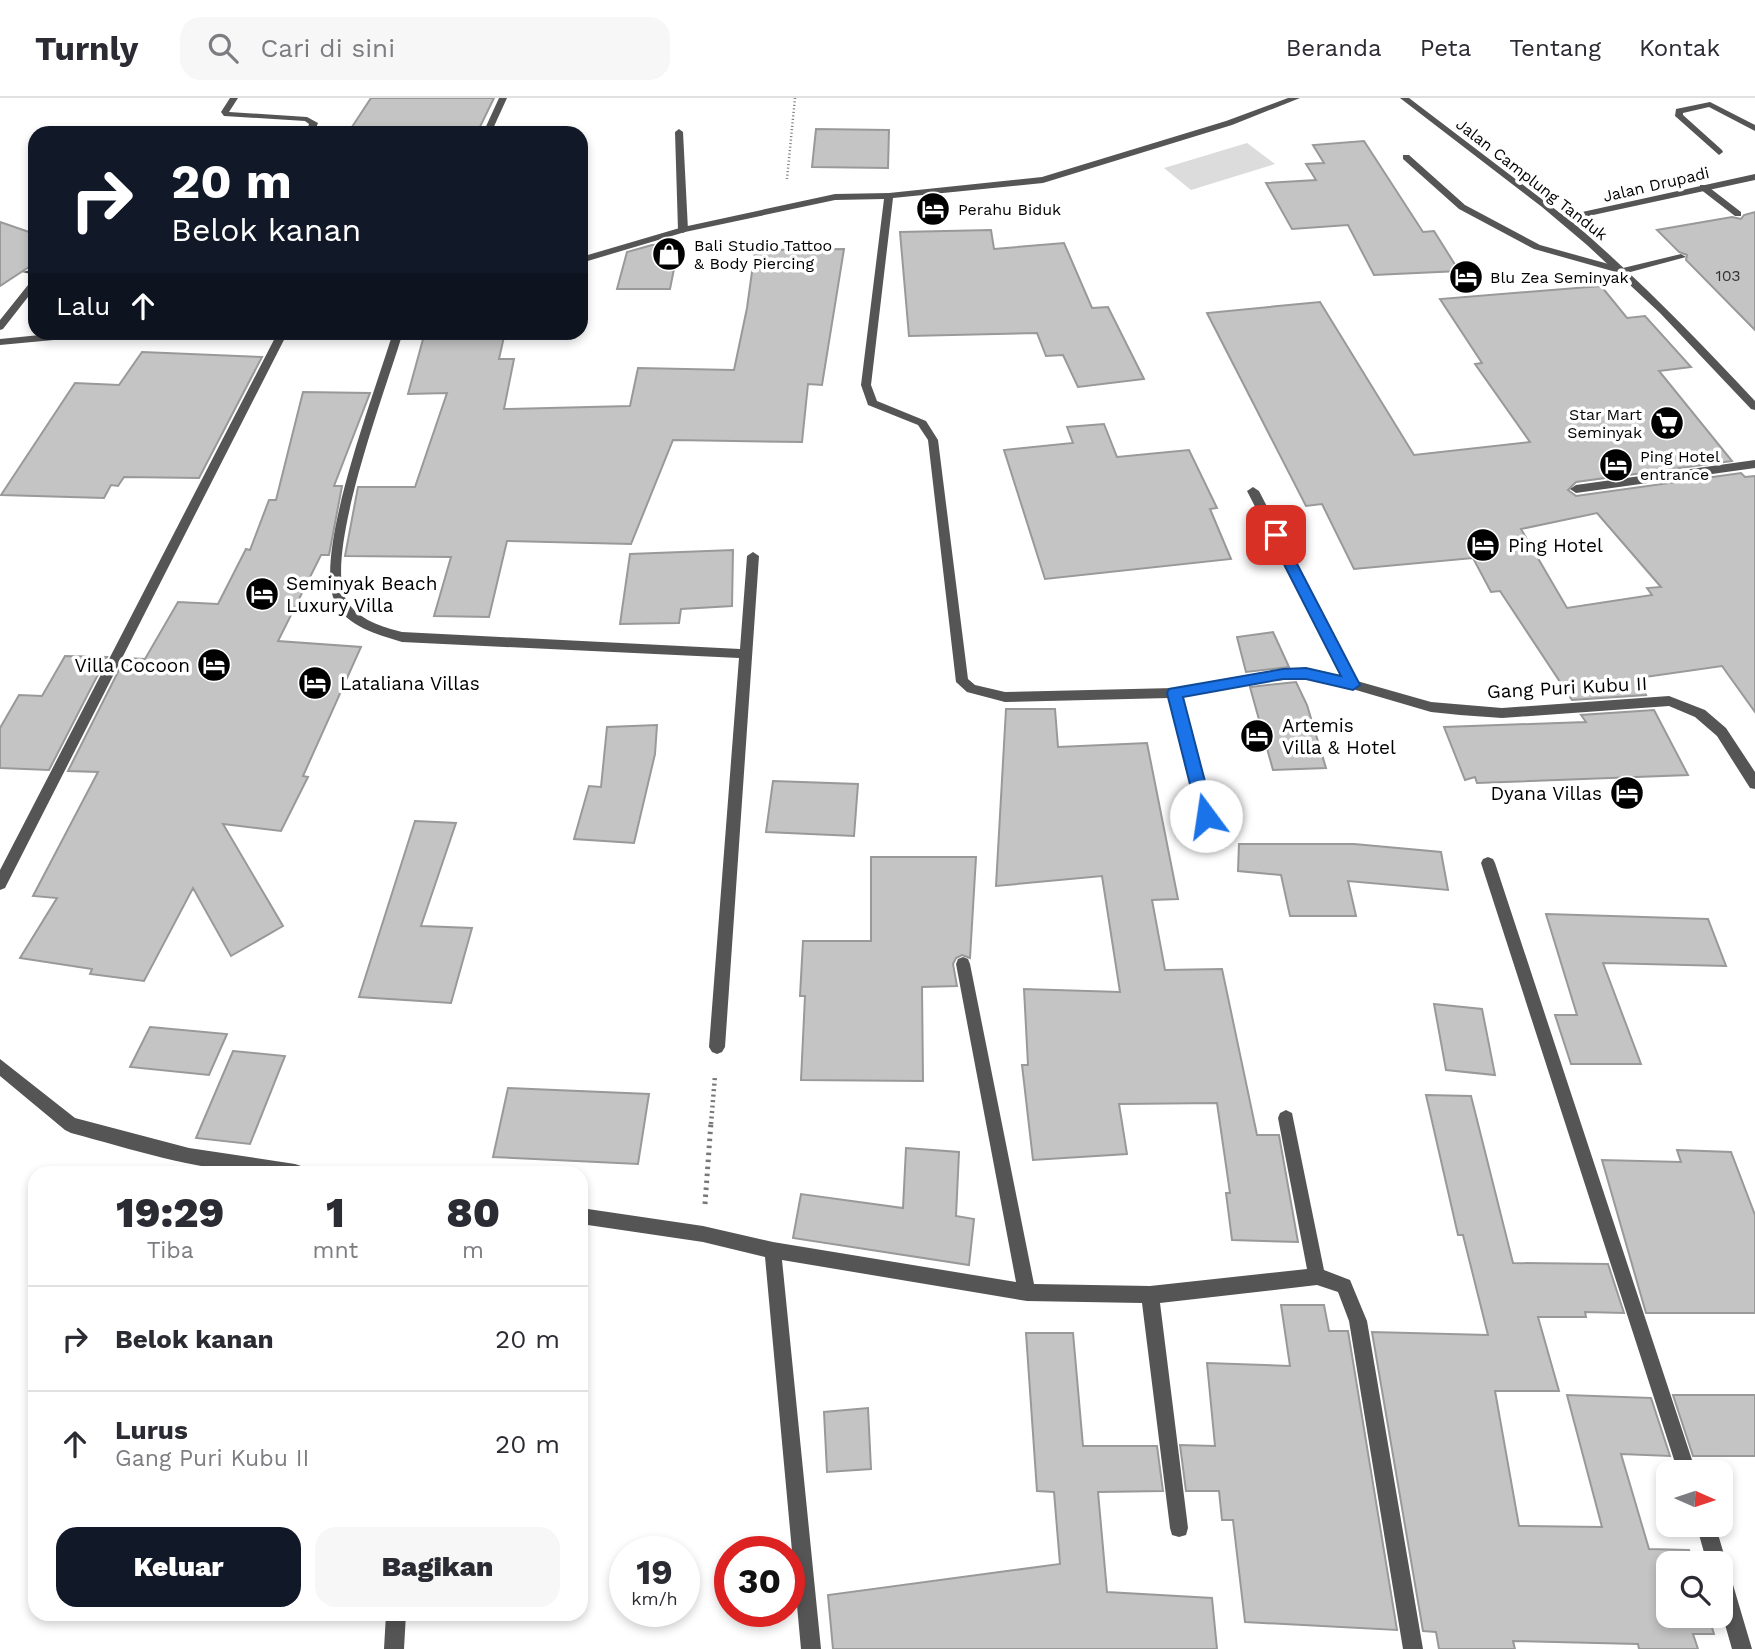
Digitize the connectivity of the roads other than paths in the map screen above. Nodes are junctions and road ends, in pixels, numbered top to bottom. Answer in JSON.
{"nodes":[{"id":1,"x":234,"y":98,"type":"edge"},
{"id":2,"x":503,"y":98,"type":"edge"},
{"id":3,"x":1296,"y":98,"type":"edge"},
{"id":4,"x":1404,"y":98,"type":"edge"},
{"id":5,"x":313,"y":126,"type":"edge"},
{"id":6,"x":490,"y":126,"type":"edge"},
{"id":7,"x":1755,"y":128,"type":"edge"},
{"id":8,"x":679,"y":132,"type":"dead end"},
{"id":9,"x":1719,"y":152,"type":"dead end"},
{"id":10,"x":1406,"y":157,"type":"dead end"},
{"id":11,"x":1755,"y":177,"type":"edge"},
{"id":12,"x":1703,"y":187,"type":"junction"},
{"id":13,"x":889,"y":196,"type":"junction"},
{"id":14,"x":1738,"y":214,"type":"dead end"},
{"id":15,"x":1563,"y":219,"type":"junction"},
{"id":16,"x":683,"y":230,"type":"junction"},
{"id":17,"x":1681,"y":257,"type":"dead end"},
{"id":18,"x":588,"y":258,"type":"edge"},
{"id":19,"x":1623,"y":271,"type":"junction"},
{"id":20,"x":28,"y":291,"type":"edge"},
{"id":21,"x":0,"y":327,"type":"edge"},
{"id":22,"x":28,"y":339,"type":"edge"},
{"id":23,"x":279,"y":340,"type":"edge"},
{"id":24,"x":396,"y":340,"type":"edge"},
{"id":25,"x":0,"y":342,"type":"edge"},
{"id":26,"x":1755,"y":407,"type":"edge"},
{"id":27,"x":1755,"y":464,"type":"edge"},
{"id":28,"x":1576,"y":489,"type":"dead end"},
{"id":29,"x":1253,"y":491,"type":"dead end"},
{"id":30,"x":753,"y":556,"type":"dead end"},
{"id":31,"x":744,"y":654,"type":"junction"},
{"id":32,"x":1353,"y":685,"type":"junction"},
{"id":33,"x":1174,"y":693,"type":"junction"},
{"id":34,"x":1755,"y":784,"type":"edge"},
{"id":35,"x":1212,"y":840,"type":"dead end"},
{"id":36,"x":1488,"y":863,"type":"dead end"},
{"id":37,"x":0,"y":884,"type":"edge"},
{"id":38,"x":963,"y":964,"type":"dead end"},
{"id":39,"x":717,"y":1047,"type":"road end"},
{"id":40,"x":0,"y":1066,"type":"edge"},
{"id":41,"x":1286,"y":1118,"type":"dead end"},
{"id":42,"x":255,"y":1166,"type":"edge"},
{"id":43,"x":588,"y":1217,"type":"edge"},
{"id":44,"x":773,"y":1250,"type":"junction"},
{"id":45,"x":1317,"y":1276,"type":"junction"},
{"id":46,"x":1027,"y":1292,"type":"junction"},
{"id":47,"x":1150,"y":1295,"type":"junction"},
{"id":48,"x":1683,"y":1460,"type":"edge"},
{"id":49,"x":1179,"y":1528,"type":"dead end"},
{"id":50,"x":1733,"y":1618,"type":"edge"},
{"id":51,"x":396,"y":1621,"type":"edge"},
{"id":52,"x":394,"y":1649,"type":"edge"},
{"id":53,"x":811,"y":1649,"type":"edge"},
{"id":54,"x":1413,"y":1649,"type":"edge"},
{"id":55,"x":1742,"y":1649,"type":"edge"}],
"edges":[{"from":1,"to":5,"type":"street"},
{"from":2,"to":6,"type":"street"},
{"from":3,"to":13,"type":"street"},
{"from":4,"to":15,"type":"street","name":"Jalan Camplung Tanduk"},
{"from":7,"to":9,"type":"street"},
{"from":8,"to":16,"type":"street"},
{"from":10,"to":19,"type":"street"},
{"from":11,"to":12,"type":"street","name":"Jalan Drupadi"},
{"from":12,"to":14,"type":"street"},
{"from":12,"to":15,"type":"street","name":"Jalan Drupadi"},
{"from":13,"to":16,"type":"street"},
{"from":13,"to":33,"type":"street","name":"Gang Puri Kubu II"},
{"from":15,"to":19,"type":"street","name":"Jalan Camplung Tanduk"},
{"from":16,"to":18,"type":"street"},
{"from":17,"to":19,"type":"street"},
{"from":19,"to":26,"type":"street","name":"Jalan Camplung Tanduk"},
{"from":20,"to":21,"type":"street"},
{"from":22,"to":25,"type":"street"},
{"from":23,"to":37,"type":"street"},
{"from":24,"to":31,"type":"street"},
{"from":27,"to":28,"type":"street"},
{"from":29,"to":32,"type":"street"},
{"from":30,"to":31,"type":"street"},
{"from":31,"to":39,"type":"street"},
{"from":32,"to":33,"type":"street","name":"Gang Puri Kubu II"},
{"from":32,"to":34,"type":"street","name":"Gang Puri Kubu II"},
{"from":33,"to":35,"type":"street"},
{"from":36,"to":48,"type":"street"},
{"from":38,"to":46,"type":"street"},
{"from":40,"to":42,"type":"street"},
{"from":41,"to":45,"type":"street"},
{"from":43,"to":44,"type":"street"},
{"from":44,"to":46,"type":"street"},
{"from":44,"to":53,"type":"street"},
{"from":45,"to":47,"type":"street"},
{"from":45,"to":54,"type":"street"},
{"from":46,"to":47,"type":"street"},
{"from":47,"to":49,"type":"street"},
{"from":50,"to":55,"type":"street"},
{"from":51,"to":52,"type":"street"}]}
